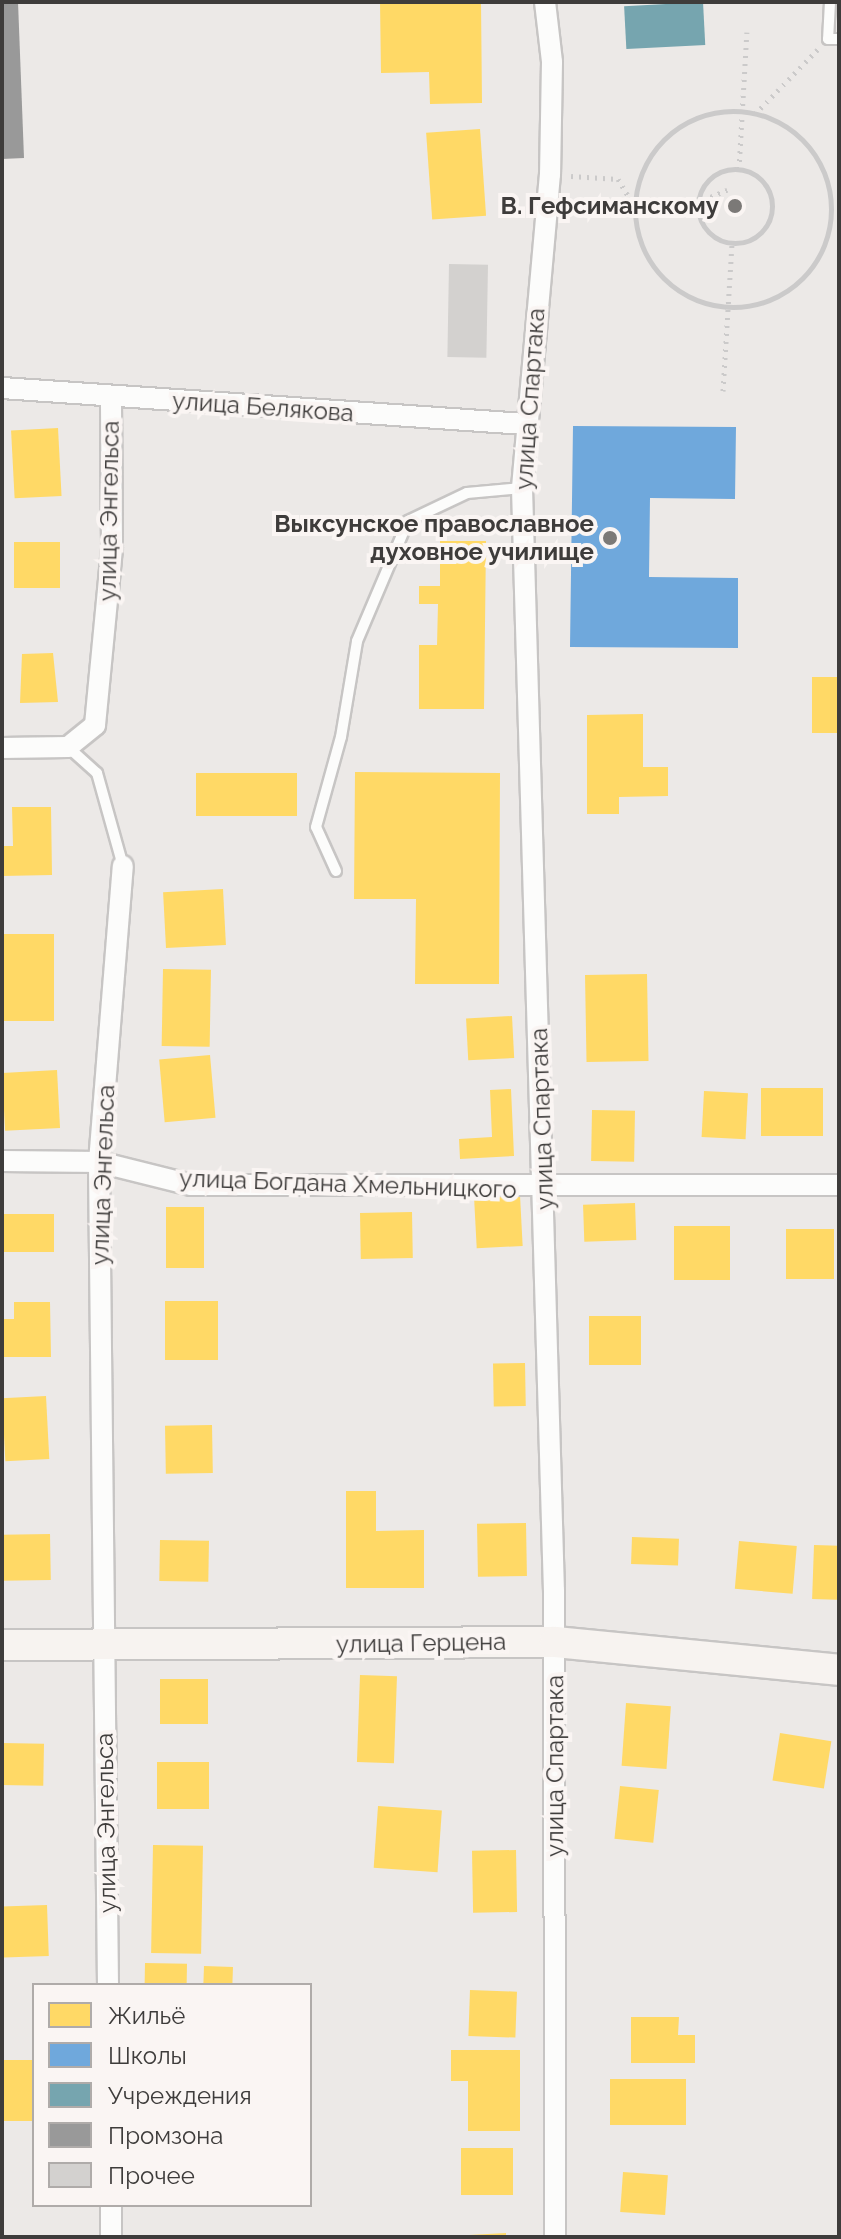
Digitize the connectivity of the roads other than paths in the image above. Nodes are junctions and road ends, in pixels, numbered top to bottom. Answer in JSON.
{"nodes":[{"id":1,"x":545,"y":2,"type":"edge"},
{"id":2,"x":830,"y":2,"type":"edge"},
{"id":3,"x":833,"y":39,"type":"edge"},
{"id":4,"x":2,"y":388,"type":"edge"},
{"id":5,"x":111,"y":397,"type":"junction"},
{"id":6,"x":525,"y":424,"type":"junction"},
{"id":7,"x":522,"y":488,"type":"junction"},
{"id":8,"x":68,"y":747,"type":"junction"},
{"id":9,"x":2,"y":748,"type":"edge"},
{"id":10,"x":123,"y":866,"type":"joint"},
{"id":11,"x":336,"y":871,"type":"dead end"},
{"id":12,"x":2,"y":1161,"type":"edge"},
{"id":13,"x":99,"y":1162,"type":"junction"},
{"id":14,"x":839,"y":1185,"type":"edge"},
{"id":15,"x":545,"y":1189,"type":"junction"},
{"id":16,"x":555,"y":1642,"type":"junction"},
{"id":17,"x":2,"y":1645,"type":"edge"},
{"id":18,"x":104,"y":1646,"type":"junction"},
{"id":19,"x":839,"y":1670,"type":"edge"},
{"id":20,"x":108,"y":1983,"type":"edge"},
{"id":21,"x":111,"y":2207,"type":"edge"},
{"id":22,"x":111,"y":2237,"type":"edge"},
{"id":23,"x":555,"y":2237,"type":"edge"}],
"edges":[{"from":1,"to":6,"type":"street","name":"улица Спартака"},
{"from":2,"to":3,"type":"lane"},
{"from":4,"to":5,"type":"street","name":"улица Белякова"},
{"from":5,"to":6,"type":"street","name":"улица Белякова"},
{"from":5,"to":8,"type":"street","name":"улица Энгельса"},
{"from":6,"to":7,"type":"street","name":"улица Спартака"},
{"from":7,"to":11,"type":"lane"},
{"from":7,"to":15,"type":"street","name":"улица Спартака"},
{"from":8,"to":9,"type":"street"},
{"from":8,"to":10,"type":"lane","name":"улица Энгельса"},
{"from":10,"to":13,"type":"street","name":"улица Энгельса"},
{"from":12,"to":13,"type":"street","name":"улица Богдана Хмельницкого"},
{"from":13,"to":15,"type":"street","name":"улица Богдана Хмельницкого"},
{"from":13,"to":18,"type":"street","name":"улица Энгельса"},
{"from":14,"to":15,"type":"street","name":"улица Богдана Хмельницкого"},
{"from":15,"to":16,"type":"street","name":"улица Спартака"},
{"from":16,"to":18,"type":"street","name":"улица Герцена"},
{"from":16,"to":19,"type":"street","name":"улица Герцена"},
{"from":16,"to":23,"type":"street","name":"улица Спартака"},
{"from":17,"to":18,"type":"street","name":"улица Герцена"},
{"from":18,"to":20,"type":"street","name":"улица Энгельса"},
{"from":21,"to":22,"type":"street"}]}
